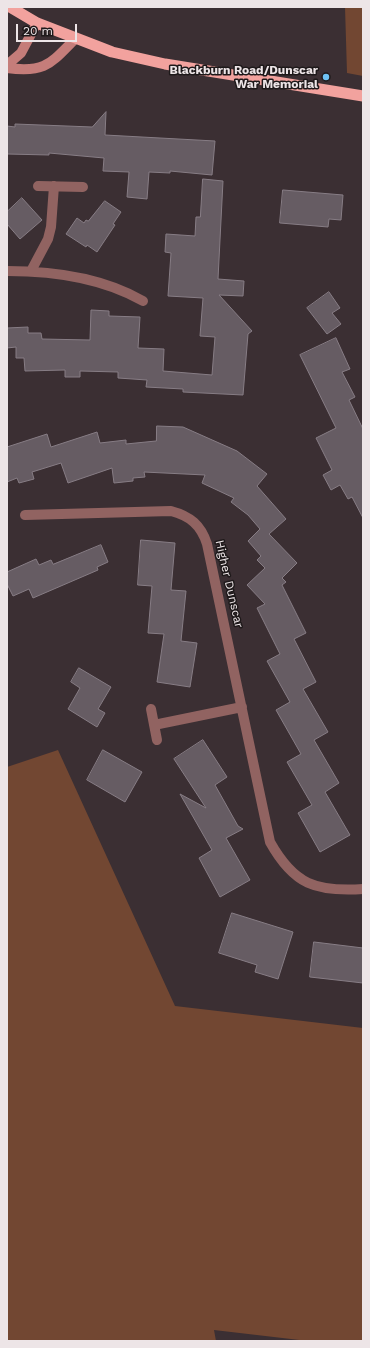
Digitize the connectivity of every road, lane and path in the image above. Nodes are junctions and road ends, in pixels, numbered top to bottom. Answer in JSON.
{"nodes":[{"id":1,"x":10,"y":7,"type":"edge"},
{"id":2,"x":37,"y":23,"type":"junction"},
{"id":3,"x":76,"y":38,"type":"junction"},
{"id":4,"x":7,"y":65,"type":"edge"},
{"id":5,"x":7,"y":68,"type":"edge"},
{"id":6,"x":363,"y":96,"type":"edge"},
{"id":7,"x":38,"y":186,"type":"dead end"},
{"id":8,"x":54,"y":186,"type":"junction"},
{"id":9,"x":83,"y":187,"type":"dead end"},
{"id":10,"x":7,"y":271,"type":"edge"},
{"id":11,"x":31,"y":271,"type":"junction"},
{"id":12,"x":143,"y":301,"type":"dead end"},
{"id":13,"x":25,"y":515,"type":"dead end"},
{"id":14,"x":242,"y":707,"type":"junction"},
{"id":15,"x":151,"y":709,"type":"dead end"},
{"id":16,"x":154,"y":725,"type":"junction"},
{"id":17,"x":157,"y":740,"type":"dead end"},
{"id":18,"x":363,"y":889,"type":"edge"}],
"edges":[{"from":1,"to":2,"type":"highway"},
{"from":2,"to":3,"type":"highway"},
{"from":2,"to":4,"type":"main road"},
{"from":3,"to":5,"type":"main road"},
{"from":3,"to":6,"type":"highway"},
{"from":7,"to":8,"type":"street"},
{"from":8,"to":9,"type":"street"},
{"from":8,"to":11,"type":"street"},
{"from":10,"to":11,"type":"street"},
{"from":11,"to":12,"type":"street"},
{"from":13,"to":14,"type":"street","name":"Higher Dunscar"},
{"from":14,"to":16,"type":"street"},
{"from":14,"to":18,"type":"street","name":"Higher Dunscar"},
{"from":15,"to":16,"type":"street"},
{"from":16,"to":17,"type":"street"}]}
